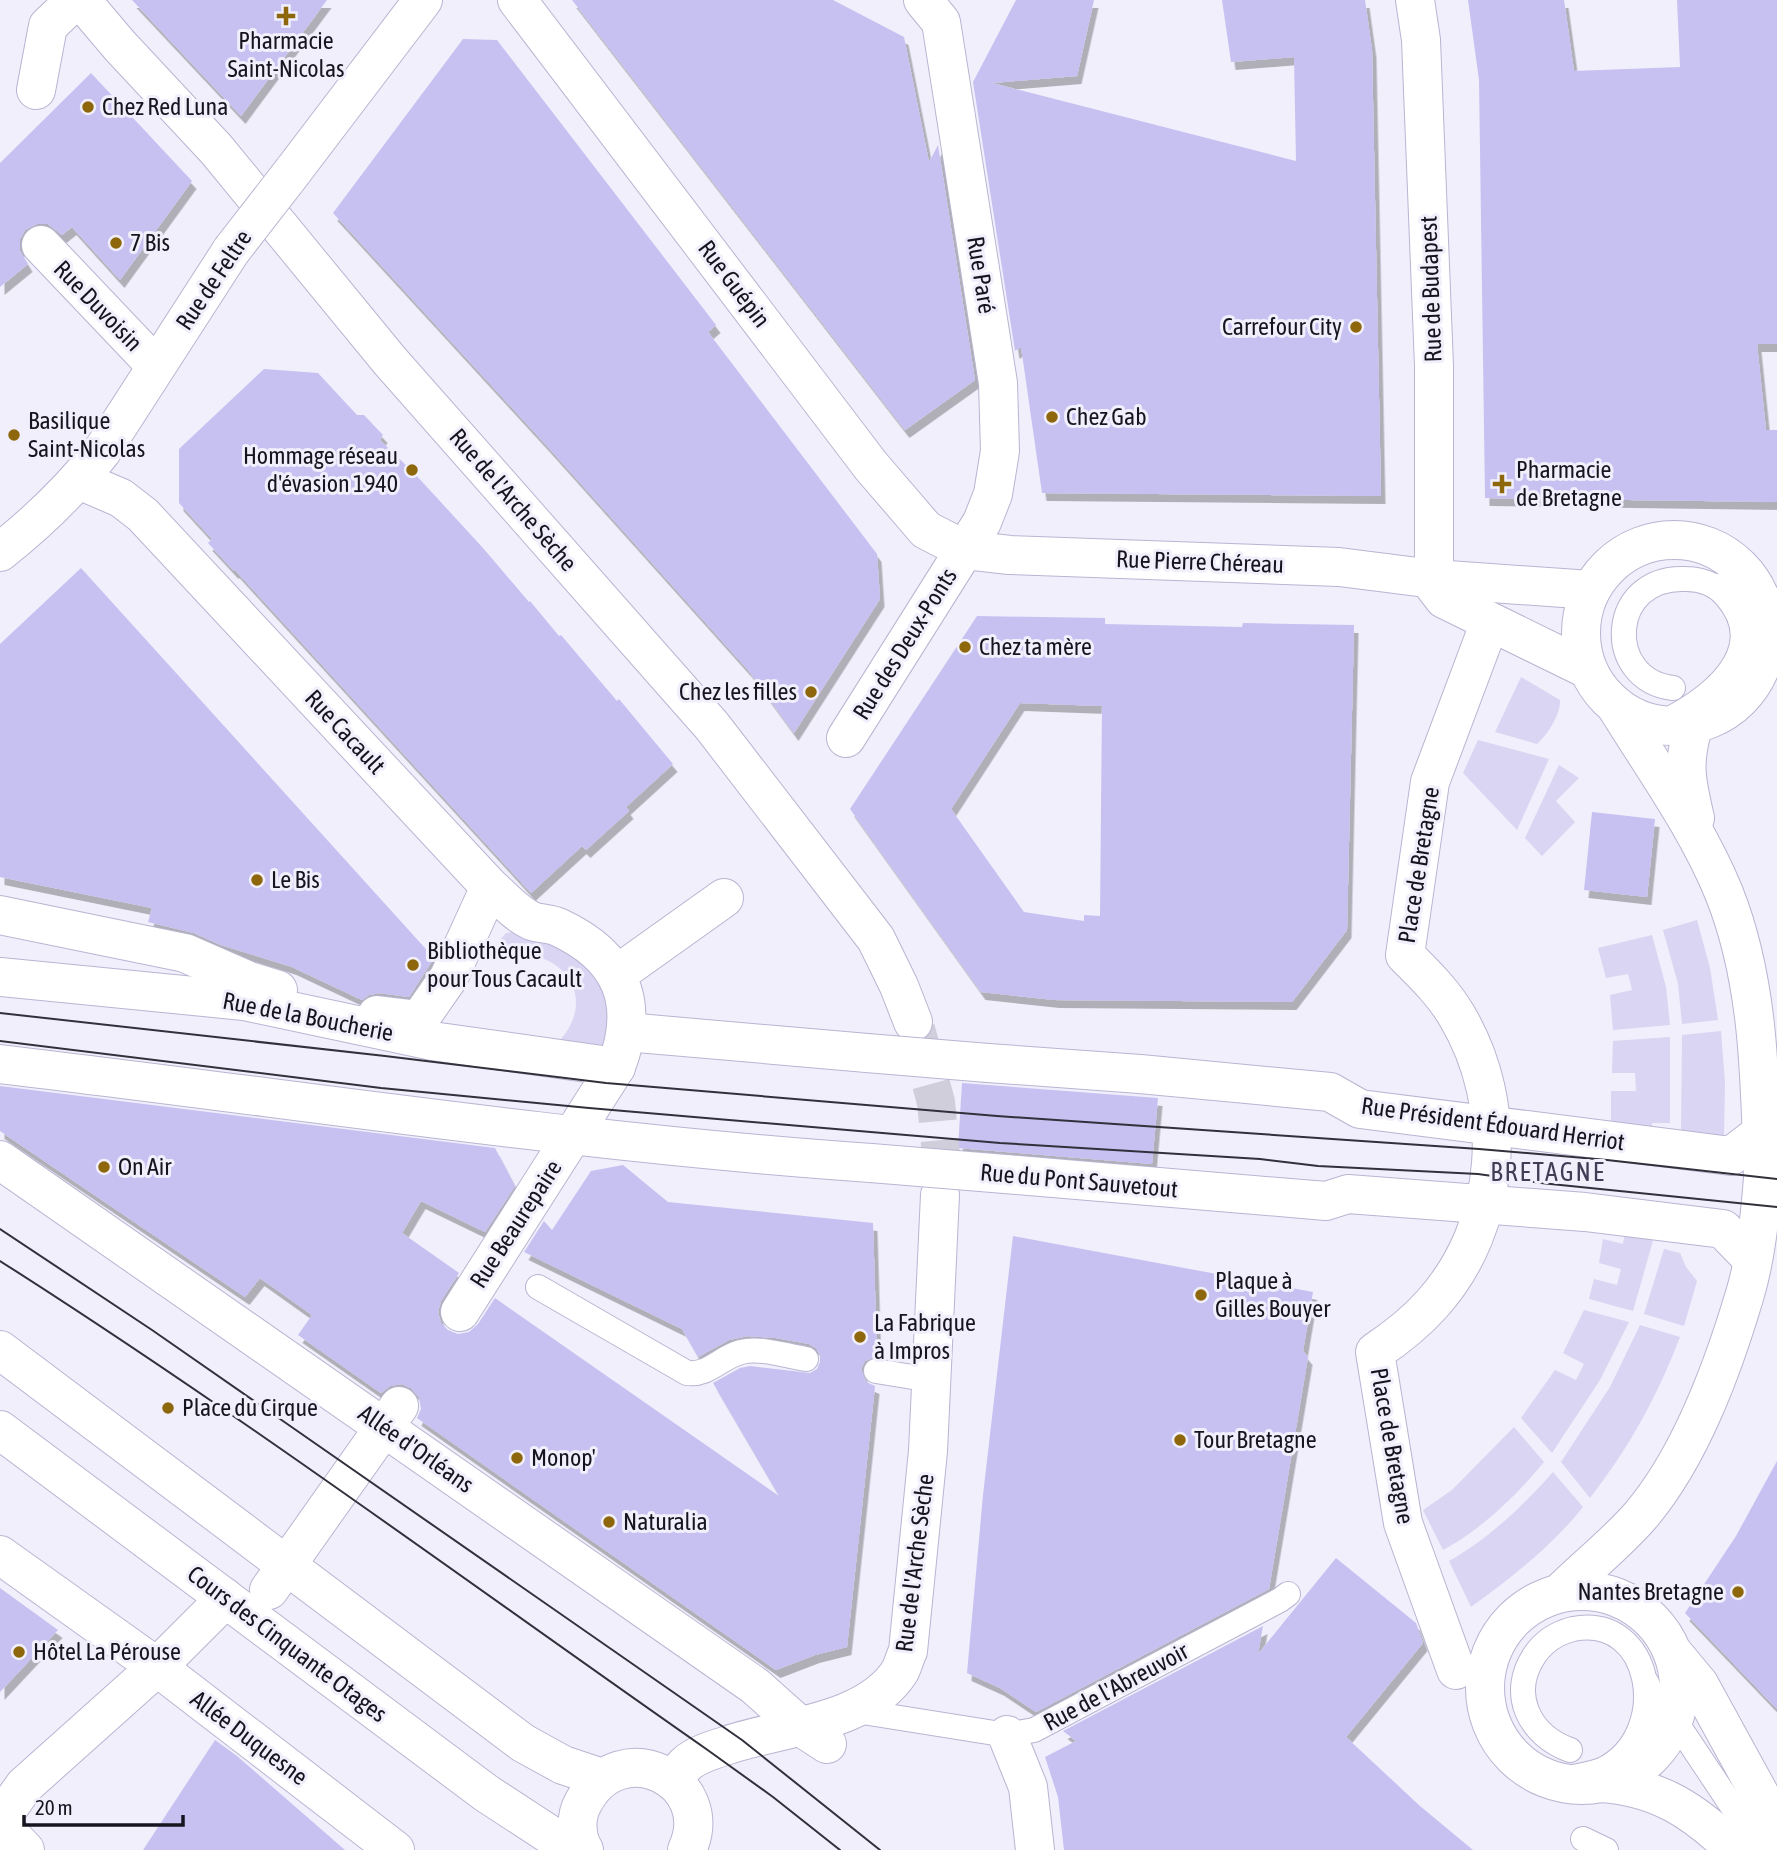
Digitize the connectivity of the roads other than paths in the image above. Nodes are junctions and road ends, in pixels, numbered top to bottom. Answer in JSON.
{"nodes":[{"id":1,"x":75,"y":0,"type":"edge"},
{"id":2,"x":81,"y":0,"type":"edge"},
{"id":3,"x":423,"y":0,"type":"edge"},
{"id":4,"x":517,"y":0,"type":"edge"},
{"id":5,"x":923,"y":0,"type":"edge"},
{"id":6,"x":1415,"y":0,"type":"edge"},
{"id":7,"x":36,"y":90,"type":"dead end"},
{"id":8,"x":41,"y":245,"type":"dead end"},
{"id":9,"x":156,"y":366,"type":"junction"},
{"id":10,"x":79,"y":480,"type":"junction"},
{"id":11,"x":965,"y":550,"type":"junction"},
{"id":12,"x":0,"y":552,"type":"edge"},
{"id":13,"x":1434,"y":579,"type":"junction"},
{"id":14,"x":1712,"y":584,"type":"junction"},
{"id":15,"x":1591,"y":590,"type":"junction"},
{"id":16,"x":1766,"y":590,"type":"edge"},
{"id":17,"x":1490,"y":622,"type":"junction"},
{"id":18,"x":1587,"y":669,"type":"junction"},
{"id":19,"x":1763,"y":683,"type":"edge"},
{"id":20,"x":1673,"y":688,"type":"dead end"},
{"id":21,"x":1617,"y":708,"type":"junction"},
{"id":22,"x":1676,"y":725,"type":"junction"},
{"id":23,"x":846,"y":738,"type":"dead end"},
{"id":24,"x":1701,"y":844,"type":"junction"},
{"id":25,"x":490,"y":887,"type":"junction"},
{"id":26,"x":724,"y":898,"type":"dead end"},
{"id":27,"x":0,"y":915,"type":"edge"},
{"id":28,"x":616,"y":975,"type":"junction"},
{"id":29,"x":0,"y":977,"type":"edge"},
{"id":30,"x":914,"y":1022,"type":"tunnel mouth"},
{"id":31,"x":621,"y":1049,"type":"junction"},
{"id":32,"x":0,"y":1064,"type":"edge"},
{"id":33,"x":1492,"y":1126,"type":"junction"},
{"id":34,"x":1769,"y":1134,"type":"edge"},
{"id":35,"x":572,"y":1136,"type":"junction"},
{"id":36,"x":0,"y":1160,"type":"edge"},
{"id":37,"x":940,"y":1195,"type":"tunnel mouth"},
{"id":38,"x":1485,"y":1204,"type":"junction"},
{"id":39,"x":1764,"y":1261,"type":"edge"},
{"id":40,"x":538,"y":1287,"type":"dead end"},
{"id":41,"x":460,"y":1312,"type":"dead end"},
{"id":42,"x":0,"y":1349,"type":"edge"},
{"id":43,"x":806,"y":1359,"type":"dead end"},
{"id":44,"x":876,"y":1371,"type":"dead end"},
{"id":45,"x":931,"y":1380,"type":"junction"},
{"id":46,"x":392,"y":1416,"type":"junction"},
{"id":47,"x":0,"y":1430,"type":"edge"},
{"id":48,"x":1640,"y":1515,"type":"junction"},
{"id":49,"x":0,"y":1555,"type":"edge"},
{"id":50,"x":270,"y":1590,"type":"dead end"},
{"id":51,"x":1560,"y":1593,"type":"junction"},
{"id":52,"x":1288,"y":1594,"type":"dead end"},
{"id":53,"x":224,"y":1597,"type":"junction"},
{"id":54,"x":1630,"y":1603,"type":"junction"},
{"id":55,"x":1673,"y":1652,"type":"junction"},
{"id":56,"x":156,"y":1667,"type":"junction"},
{"id":57,"x":1456,"y":1670,"type":"dead end"},
{"id":58,"x":1646,"y":1680,"type":"junction"},
{"id":59,"x":850,"y":1710,"type":"junction"},
{"id":60,"x":1674,"y":1719,"type":"junction"},
{"id":61,"x":1007,"y":1735,"type":"junction"},
{"id":62,"x":814,"y":1736,"type":"junction"},
{"id":63,"x":1561,"y":1765,"type":"junction"},
{"id":64,"x":602,"y":1778,"type":"junction"},
{"id":65,"x":673,"y":1781,"type":"junction"},
{"id":66,"x":12,"y":1782,"type":"edge"},
{"id":67,"x":1601,"y":1783,"type":"junction"},
{"id":68,"x":0,"y":1822,"type":"edge"},
{"id":69,"x":1777,"y":1826,"type":"edge"},
{"id":70,"x":1583,"y":1839,"type":"dead end"},
{"id":71,"x":581,"y":1846,"type":"edge"},
{"id":72,"x":691,"y":1848,"type":"edge"},
{"id":73,"x":25,"y":1850,"type":"edge"},
{"id":74,"x":395,"y":1850,"type":"edge"},
{"id":75,"x":1035,"y":1850,"type":"edge"},
{"id":76,"x":1606,"y":1850,"type":"edge"},
{"id":77,"x":1735,"y":1850,"type":"edge"},
{"id":78,"x":1771,"y":1850,"type":"edge"}],
"edges":[{"from":1,"to":7,"type":"street"},
{"from":2,"to":30,"type":"street","name":"Rue de l'Arche Sèche"},
{"from":3,"to":9,"type":"street","name":"Rue de Feltre","bridge":true},
{"from":4,"to":11,"type":"street","name":"Rue Guépin"},
{"from":5,"to":11,"type":"street","name":"Rue Paré"},
{"from":6,"to":13,"type":"street","name":"Rue de Budapest"},
{"from":8,"to":9,"type":"street","name":"Rue Duvoisin"},
{"from":9,"to":10,"type":"street","name":"Rue de Feltre"},
{"from":10,"to":12,"type":"street","name":"Rue de Feltre"},
{"from":10,"to":25,"type":"street","name":"Rue Cacault"},
{"from":11,"to":13,"type":"street","name":"Rue Pierre Chéreau"},
{"from":11,"to":23,"type":"street","name":"Rue des Deux-Ponts"},
{"from":13,"to":15,"type":"street","name":"Rue Pierre Chéreau"},
{"from":13,"to":17,"type":"street"},
{"from":14,"to":16,"type":"lane"},
{"from":14,"to":20,"type":"lane"},
{"from":14,"to":22,"type":"lane"},
{"from":15,"to":16,"type":"street"},
{"from":15,"to":18,"type":"street"},
{"from":16,"to":19,"type":"street"},
{"from":17,"to":18,"type":"street"},
{"from":17,"to":33,"type":"street","name":"Place de Bretagne"},
{"from":18,"to":21,"type":"street"},
{"from":19,"to":22,"type":"street"},
{"from":21,"to":22,"type":"street"},
{"from":21,"to":24,"type":"street"},
{"from":22,"to":24,"type":"street"},
{"from":24,"to":34,"type":"street"},
{"from":25,"to":27,"type":"street","name":"Rue de la Boucherie"},
{"from":25,"to":28,"type":"street","name":"Rue Cacault"},
{"from":26,"to":28,"type":"street"},
{"from":28,"to":31,"type":"street"},
{"from":29,"to":31,"type":"street","name":"Rue de la Boucherie"},
{"from":31,"to":33,"type":"street","name":"Rue Président Édouard Herriot","bridge":true},
{"from":31,"to":35,"type":"street","name":"Rue Beaurepaire"},
{"from":32,"to":35,"type":"street"},
{"from":33,"to":34,"type":"street","name":"Rue Président Édouard Herriot"},
{"from":33,"to":38,"type":"street","name":"Place de Bretagne"},
{"from":34,"to":39,"type":"street"},
{"from":35,"to":38,"type":"street","name":"Rue du Pont Sauvetout","bridge":true},
{"from":35,"to":41,"type":"street","name":"Rue Beaurepaire"},
{"from":36,"to":46,"type":"street","name":"Allée d'Orléans"},
{"from":37,"to":45,"type":"street","name":"Rue de l'Arche Sèche"},
{"from":38,"to":39,"type":"street","name":"Rue du Pont Sauvetout"},
{"from":38,"to":57,"type":"street","name":"Place de Bretagne"},
{"from":39,"to":48,"type":"street"},
{"from":40,"to":43,"type":"lane"},
{"from":42,"to":64,"type":"street"},
{"from":44,"to":45,"type":"lane"},
{"from":45,"to":59,"type":"street","name":"Rue de l'Arche Sèche"},
{"from":46,"to":50,"type":"street","name":"Cours des Cinquante Otages"},
{"from":46,"to":62,"type":"street","name":"Allée d'Orléans"},
{"from":47,"to":53,"type":"street","name":"Cours des Cinquante Otages"},
{"from":48,"to":51,"type":"street"},
{"from":48,"to":54,"type":"street"},
{"from":49,"to":56,"type":"street","name":"Allée Duquesne"},
{"from":51,"to":54,"type":"street"},
{"from":51,"to":63,"type":"street"},
{"from":52,"to":61,"type":"lane","name":"Rue de l'Abreuvoir"},
{"from":53,"to":56,"type":"street"},
{"from":53,"to":71,"type":"street","name":"Cours des Cinquante Otages"},
{"from":54,"to":55,"type":"street"},
{"from":55,"to":60,"type":"street"},
{"from":55,"to":69,"type":"street"},
{"from":56,"to":66,"type":"street"},
{"from":56,"to":74,"type":"street","name":"Allée Duquesne"},
{"from":58,"to":60,"type":"lane"},
{"from":58,"to":63,"type":"lane"},
{"from":58,"to":63,"type":"lane"},
{"from":59,"to":61,"type":"lane","name":"Rue de l'Abreuvoir"},
{"from":59,"to":62,"type":"street","name":"Rue de l'Arche Sèche"},
{"from":60,"to":67,"type":"street"},
{"from":60,"to":78,"type":"lane"},
{"from":61,"to":75,"type":"street"},
{"from":62,"to":65,"type":"street","name":"Rue de l'Arche Sèche"},
{"from":63,"to":67,"type":"street"},
{"from":64,"to":65,"type":"street"},
{"from":64,"to":71,"type":"street","name":"Cours des Cinquante Otages"},
{"from":65,"to":72,"type":"street"},
{"from":66,"to":68,"type":"street"},
{"from":67,"to":77,"type":"street"},
{"from":68,"to":73,"type":"street"},
{"from":70,"to":76,"type":"lane"}]}
